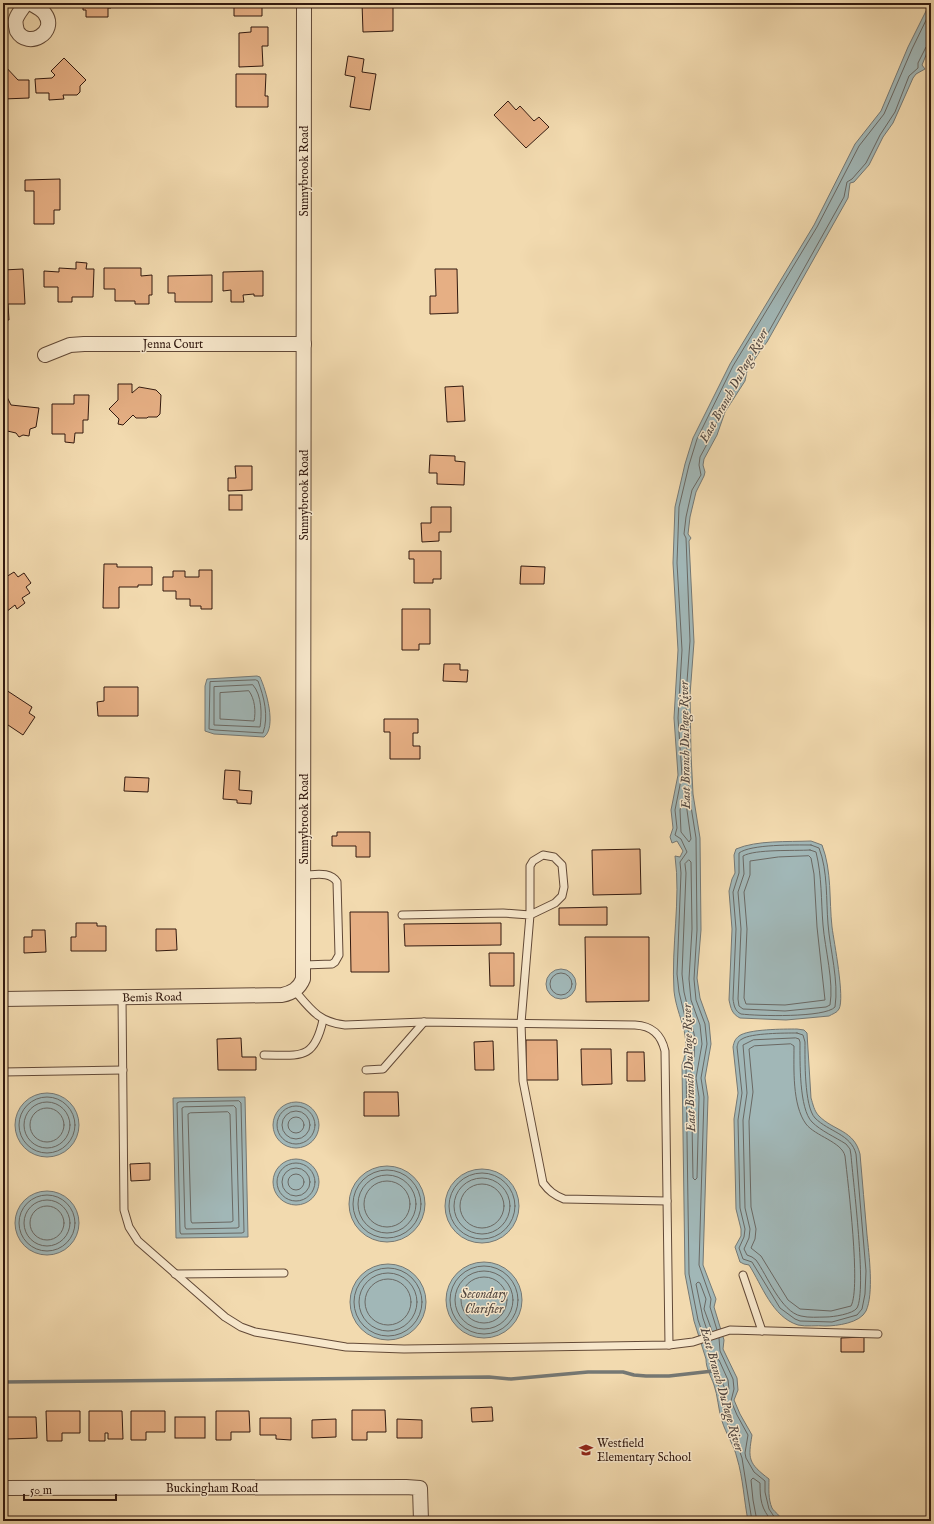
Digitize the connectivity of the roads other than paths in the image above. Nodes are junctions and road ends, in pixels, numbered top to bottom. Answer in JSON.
{"nodes":[{"id":1,"x":26,"y":3,"type":"edge"},
{"id":2,"x":30,"y":3,"type":"edge"},
{"id":3,"x":304,"y":3,"type":"edge"},
{"id":4,"x":304,"y":344,"type":"junction"},
{"id":5,"x":45,"y":355,"type":"dead end"},
{"id":6,"x":304,"y":875,"type":"junction"},
{"id":7,"x":402,"y":915,"type":"dead end"},
{"id":8,"x":530,"y":915,"type":"junction"},
{"id":9,"x":304,"y":966,"type":"junction"},
{"id":10,"x":297,"y":989,"type":"junction"},
{"id":11,"x":122,"y":997,"type":"junction"},
{"id":12,"x":3,"y":999,"type":"edge"},
{"id":13,"x":323,"y":1020,"type":"junction"},
{"id":14,"x":424,"y":1022,"type":"junction"},
{"id":15,"x":521,"y":1023,"type":"junction"},
{"id":16,"x":264,"y":1055,"type":"dead end"},
{"id":17,"x":123,"y":1070,"type":"junction"},
{"id":18,"x":366,"y":1070,"type":"dead end"},
{"id":19,"x":3,"y":1072,"type":"edge"},
{"id":20,"x":667,"y":1201,"type":"junction"},
{"id":21,"x":284,"y":1273,"type":"dead end"},
{"id":22,"x":175,"y":1274,"type":"junction"},
{"id":23,"x":743,"y":1275,"type":"dead end"},
{"id":24,"x":762,"y":1331,"type":"junction"},
{"id":25,"x":878,"y":1334,"type":"dead end"},
{"id":26,"x":669,"y":1345,"type":"junction"},
{"id":27,"x":3,"y":1488,"type":"edge"},
{"id":28,"x":421,"y":1521,"type":"edge"}],
"edges":[{"from":1,"to":2,"type":"street"},
{"from":3,"to":4,"type":"street","name":"Sunnybrook Road"},
{"from":4,"to":5,"type":"street","name":"Jenna Court"},
{"from":4,"to":6,"type":"street","name":"Sunnybrook Road"},
{"from":6,"to":9,"type":"street","name":"Sunnybrook Road"},
{"from":6,"to":9,"type":"lane"},
{"from":7,"to":8,"type":"lane"},
{"from":8,"to":8,"type":"lane"},
{"from":8,"to":15,"type":"lane"},
{"from":9,"to":10,"type":"street","name":"Sunnybrook Road"},
{"from":10,"to":11,"type":"street","name":"Bemis Road"},
{"from":10,"to":13,"type":"lane"},
{"from":11,"to":12,"type":"street","name":"Bemis Road"},
{"from":11,"to":17,"type":"lane"},
{"from":13,"to":14,"type":"lane"},
{"from":13,"to":16,"type":"lane"},
{"from":14,"to":15,"type":"lane"},
{"from":14,"to":18,"type":"lane"},
{"from":15,"to":20,"type":"lane"},
{"from":15,"to":20,"type":"lane"},
{"from":17,"to":19,"type":"lane"},
{"from":17,"to":22,"type":"lane"},
{"from":20,"to":26,"type":"lane"},
{"from":21,"to":22,"type":"lane"},
{"from":22,"to":26,"type":"lane"},
{"from":23,"to":24,"type":"lane"},
{"from":24,"to":25,"type":"lane"},
{"from":24,"to":26,"type":"lane"},
{"from":27,"to":28,"type":"street","name":"Buckingham Road"}]}
